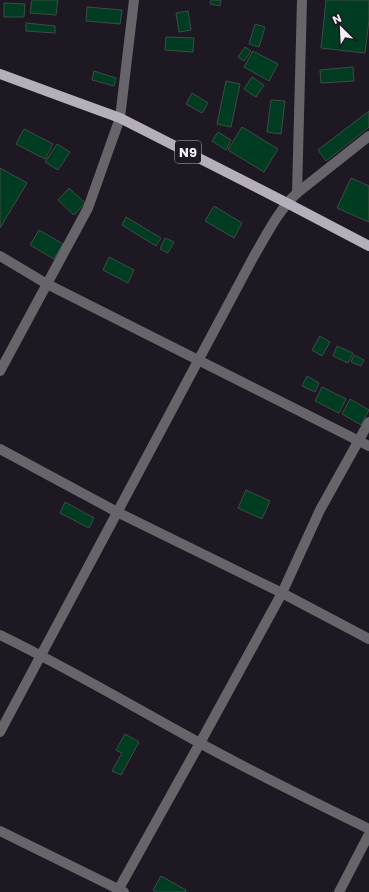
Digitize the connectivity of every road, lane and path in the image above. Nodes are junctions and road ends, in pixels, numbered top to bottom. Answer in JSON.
{"nodes":[{"id":1,"x":134,"y":0,"type":"edge"},
{"id":2,"x":302,"y":0,"type":"edge"},
{"id":3,"x":0,"y":74,"type":"edge"},
{"id":4,"x":120,"y":118,"type":"junction"},
{"id":5,"x":369,"y":136,"type":"edge"},
{"id":6,"x":297,"y":193,"type":"junction"},
{"id":7,"x":287,"y":203,"type":"junction"},
{"id":8,"x":369,"y":246,"type":"edge"},
{"id":9,"x":0,"y":256,"type":"edge"},
{"id":10,"x":47,"y":284,"type":"junction"},
{"id":11,"x":199,"y":360,"type":"junction"},
{"id":12,"x":0,"y":371,"type":"edge"},
{"id":13,"x":369,"y":422,"type":"edge"},
{"id":14,"x":358,"y":440,"type":"junction"},
{"id":15,"x":369,"y":446,"type":"edge"},
{"id":16,"x":0,"y":449,"type":"edge"},
{"id":17,"x":117,"y":512,"type":"junction"},
{"id":18,"x":282,"y":593,"type":"junction"},
{"id":19,"x":0,"y":635,"type":"edge"},
{"id":20,"x":369,"y":639,"type":"edge"},
{"id":21,"x":41,"y":655,"type":"junction"},
{"id":22,"x":0,"y":732,"type":"edge"},
{"id":23,"x":200,"y":743,"type":"junction"},
{"id":24,"x":369,"y":829,"type":"edge"},
{"id":25,"x":0,"y":831,"type":"edge"},
{"id":26,"x":369,"y":834,"type":"edge"},
{"id":27,"x":119,"y":891,"type":"edge"},
{"id":28,"x":339,"y":892,"type":"edge"}],
"edges":[{"from":1,"to":4,"type":"street"},
{"from":2,"to":6,"type":"street"},
{"from":3,"to":4,"type":"main road","number":"N9"},
{"from":4,"to":7,"type":"main road","number":"N9"},
{"from":4,"to":10,"type":"street"},
{"from":5,"to":6,"type":"street"},
{"from":6,"to":7,"type":"street"},
{"from":7,"to":8,"type":"main road","number":"N9"},
{"from":7,"to":11,"type":"street"},
{"from":9,"to":10,"type":"street"},
{"from":10,"to":11,"type":"street"},
{"from":10,"to":12,"type":"street"},
{"from":11,"to":14,"type":"street"},
{"from":11,"to":17,"type":"street"},
{"from":13,"to":14,"type":"street"},
{"from":14,"to":15,"type":"street"},
{"from":14,"to":18,"type":"street"},
{"from":16,"to":17,"type":"street"},
{"from":17,"to":18,"type":"street"},
{"from":17,"to":21,"type":"street"},
{"from":18,"to":20,"type":"street"},
{"from":18,"to":23,"type":"street"},
{"from":19,"to":21,"type":"street"},
{"from":21,"to":22,"type":"street"},
{"from":21,"to":23,"type":"street"},
{"from":23,"to":24,"type":"street"},
{"from":23,"to":27,"type":"street"},
{"from":25,"to":27,"type":"street"},
{"from":26,"to":28,"type":"street"}]}
